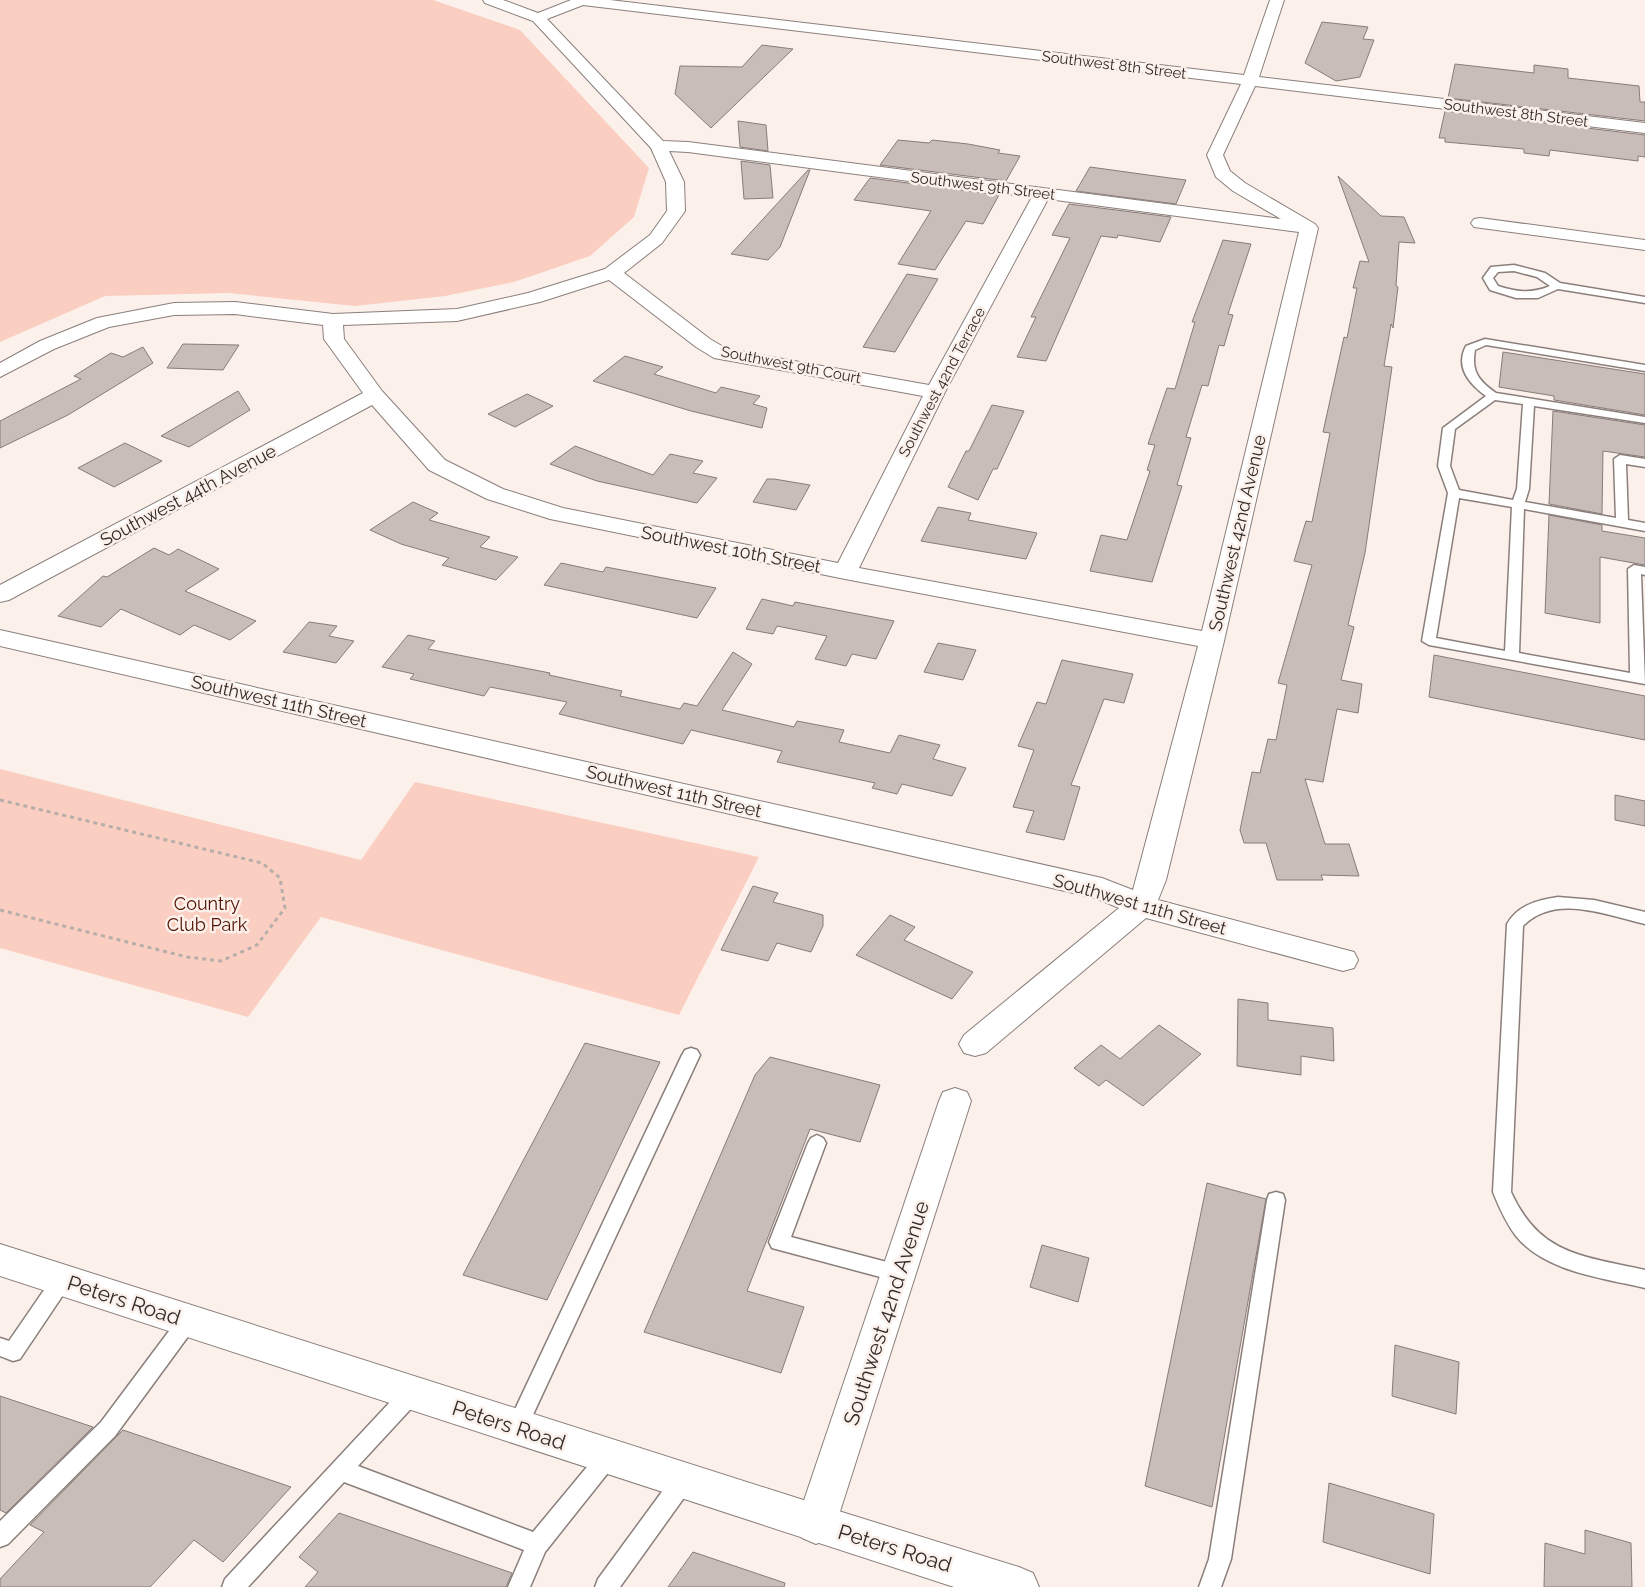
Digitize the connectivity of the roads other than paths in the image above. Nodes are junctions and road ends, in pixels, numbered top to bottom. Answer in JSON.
{"nodes":[{"id":1,"x":490,"y":0,"type":"edge"},
{"id":2,"x":584,"y":0,"type":"edge"},
{"id":3,"x":1277,"y":0,"type":"edge"},
{"id":4,"x":538,"y":18,"type":"junction"},
{"id":5,"x":1250,"y":81,"type":"junction"},
{"id":6,"x":1645,"y":128,"type":"edge"},
{"id":7,"x":658,"y":146,"type":"junction"},
{"id":8,"x":1042,"y":194,"type":"junction"},
{"id":9,"x":1480,"y":224,"type":"dead end"},
{"id":10,"x":1309,"y":228,"type":"junction"},
{"id":11,"x":1645,"y":245,"type":"edge"},
{"id":12,"x":612,"y":273,"type":"junction"},
{"id":13,"x":1557,"y":286,"type":"junction"},
{"id":14,"x":1645,"y":300,"type":"edge"},
{"id":15,"x":333,"y":320,"type":"junction"},
{"id":16,"x":1645,"y":368,"type":"edge"},
{"id":17,"x":0,"y":371,"type":"edge"},
{"id":18,"x":935,"y":392,"type":"junction"},
{"id":19,"x":375,"y":395,"type":"junction"},
{"id":20,"x":1493,"y":396,"type":"junction"},
{"id":21,"x":1529,"y":402,"type":"junction"},
{"id":22,"x":1645,"y":420,"type":"edge"},
{"id":23,"x":1645,"y":463,"type":"edge"},
{"id":24,"x":1454,"y":493,"type":"junction"},
{"id":25,"x":1518,"y":505,"type":"junction"},
{"id":26,"x":1622,"y":523,"type":"junction"},
{"id":27,"x":1645,"y":527,"type":"edge"},
{"id":28,"x":1645,"y":571,"type":"edge"},
{"id":29,"x":845,"y":572,"type":"junction"},
{"id":30,"x":0,"y":595,"type":"edge"},
{"id":31,"x":0,"y":638,"type":"edge"},
{"id":32,"x":1212,"y":641,"type":"junction"},
{"id":33,"x":1512,"y":656,"type":"junction"},
{"id":34,"x":1641,"y":679,"type":"edge"},
{"id":35,"x":1141,"y":906,"type":"junction"},
{"id":36,"x":1645,"y":918,"type":"edge"},
{"id":37,"x":1343,"y":960,"type":"dead end"},
{"id":38,"x":975,"y":1044,"type":"dead end"},
{"id":39,"x":691,"y":1055,"type":"dead end"},
{"id":40,"x":955,"y":1101,"type":"dead end"},
{"id":41,"x":817,"y":1143,"type":"dead end"},
{"id":42,"x":1276,"y":1200,"type":"dead end"},
{"id":43,"x":0,"y":1260,"type":"edge"},
{"id":44,"x":899,"y":1274,"type":"junction"},
{"id":45,"x":1645,"y":1279,"type":"edge"},
{"id":46,"x":62,"y":1280,"type":"junction"},
{"id":47,"x":188,"y":1321,"type":"junction"},
{"id":48,"x":0,"y":1347,"type":"edge"},
{"id":49,"x":412,"y":1393,"type":"junction"},
{"id":50,"x":517,"y":1427,"type":"junction"},
{"id":51,"x":608,"y":1457,"type":"junction"},
{"id":52,"x":341,"y":1470,"type":"junction"},
{"id":53,"x":682,"y":1480,"type":"junction"},
{"id":54,"x":816,"y":1524,"type":"junction"},
{"id":55,"x":0,"y":1536,"type":"edge"},
{"id":56,"x":537,"y":1544,"type":"junction"},
{"id":57,"x":1012,"y":1586,"type":"edge"},
{"id":58,"x":233,"y":1587,"type":"edge"},
{"id":59,"x":519,"y":1587,"type":"edge"},
{"id":60,"x":606,"y":1587,"type":"edge"},
{"id":61,"x":1210,"y":1587,"type":"edge"}],
"edges":[{"from":1,"to":4,"type":"street"},
{"from":2,"to":4,"type":"street"},
{"from":2,"to":5,"type":"street","name":"Southwest 8th Street"},
{"from":3,"to":5,"type":"street"},
{"from":4,"to":7,"type":"street"},
{"from":5,"to":6,"type":"street","name":"Southwest 8th Street"},
{"from":5,"to":10,"type":"street"},
{"from":7,"to":8,"type":"street","name":"Southwest 9th Street"},
{"from":7,"to":12,"type":"street"},
{"from":8,"to":10,"type":"street","name":"Southwest 9th Street"},
{"from":8,"to":18,"type":"street","name":"Southwest 42nd Terrace"},
{"from":9,"to":11,"type":"street"},
{"from":10,"to":32,"type":"street","name":"Southwest 42nd Avenue"},
{"from":12,"to":15,"type":"street"},
{"from":12,"to":18,"type":"street","name":"Southwest 9th Court"},
{"from":13,"to":13,"type":"lane"},
{"from":13,"to":14,"type":"lane"},
{"from":15,"to":17,"type":"street"},
{"from":15,"to":19,"type":"street","name":"Southwest 10th Street"},
{"from":16,"to":20,"type":"lane"},
{"from":18,"to":29,"type":"street","name":"Southwest 42nd Terrace"},
{"from":19,"to":29,"type":"street","name":"Southwest 10th Street"},
{"from":19,"to":30,"type":"street","name":"Southwest 44th Avenue"},
{"from":20,"to":21,"type":"lane"},
{"from":20,"to":24,"type":"lane"},
{"from":21,"to":22,"type":"lane"},
{"from":21,"to":25,"type":"lane"},
{"from":23,"to":26,"type":"lane"},
{"from":24,"to":25,"type":"lane"},
{"from":24,"to":33,"type":"lane"},
{"from":25,"to":26,"type":"lane"},
{"from":25,"to":33,"type":"lane"},
{"from":26,"to":27,"type":"lane"},
{"from":28,"to":34,"type":"lane"},
{"from":29,"to":32,"type":"street","name":"Southwest 10th Street"},
{"from":31,"to":35,"type":"street","name":"Southwest 11th Street"},
{"from":32,"to":35,"type":"street","name":"Southwest 42nd Avenue"},
{"from":33,"to":34,"type":"lane"},
{"from":35,"to":37,"type":"street","name":"Southwest 11th Street"},
{"from":35,"to":38,"type":"street","name":"Southwest 42nd Avenue"},
{"from":36,"to":45,"type":"lane"},
{"from":39,"to":50,"type":"lane"},
{"from":40,"to":44,"type":"street","name":"Southwest 42nd Avenue"},
{"from":41,"to":44,"type":"lane"},
{"from":42,"to":61,"type":"lane"},
{"from":43,"to":46,"type":"street","name":"Peters Road"},
{"from":44,"to":54,"type":"street","name":"Southwest 42nd Avenue"},
{"from":46,"to":47,"type":"street","name":"Peters Road"},
{"from":46,"to":48,"type":"lane"},
{"from":47,"to":49,"type":"street","name":"Peters Road"},
{"from":47,"to":55,"type":"lane"},
{"from":49,"to":50,"type":"street","name":"Peters Road"},
{"from":49,"to":52,"type":"lane"},
{"from":50,"to":51,"type":"street","name":"Peters Road"},
{"from":51,"to":53,"type":"street","name":"Peters Road"},
{"from":51,"to":56,"type":"lane"},
{"from":52,"to":56,"type":"lane"},
{"from":52,"to":58,"type":"lane"},
{"from":53,"to":54,"type":"street","name":"Peters Road"},
{"from":53,"to":60,"type":"lane"},
{"from":54,"to":57,"type":"street","name":"Peters Road"},
{"from":56,"to":59,"type":"lane"}]}
